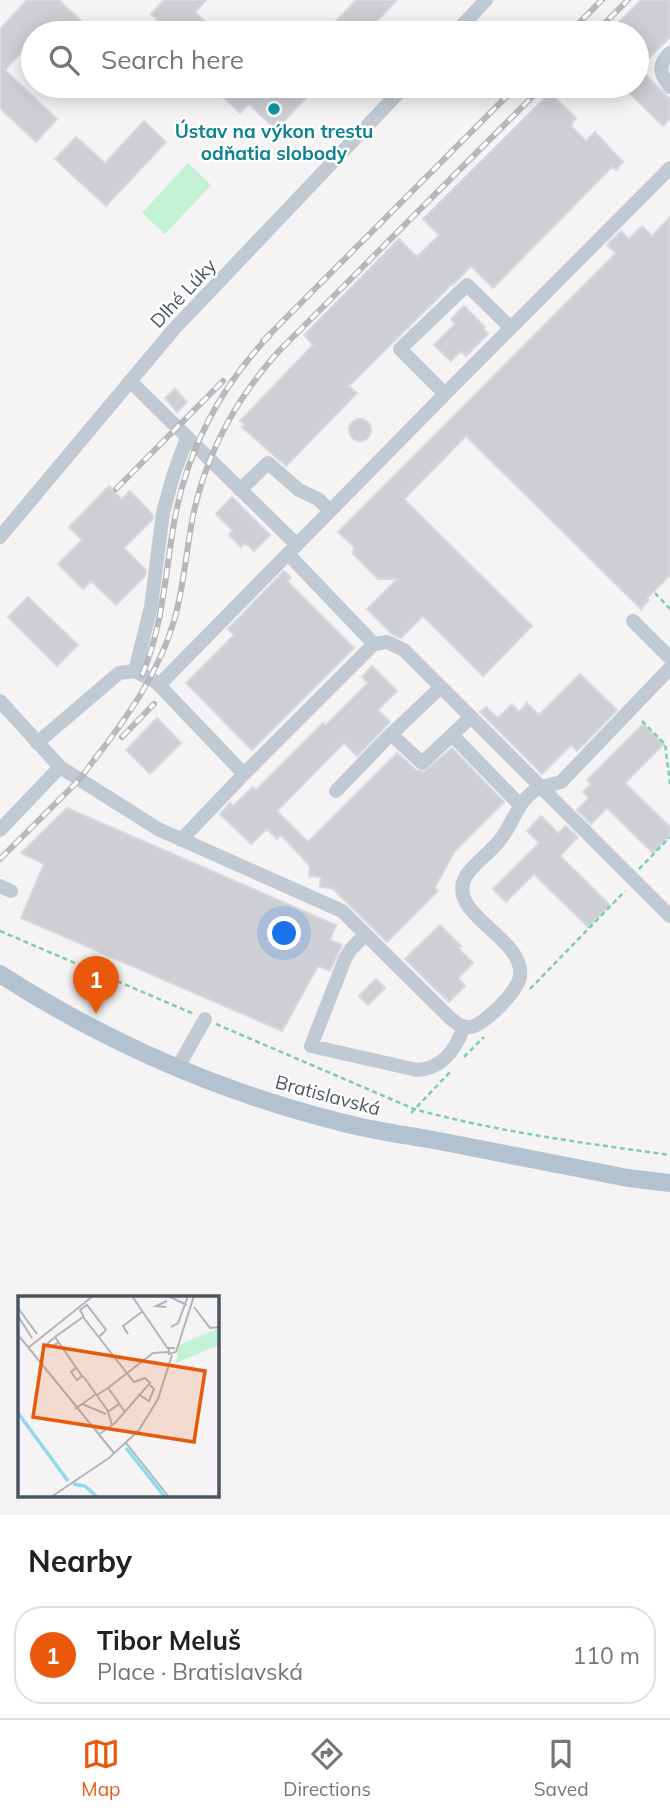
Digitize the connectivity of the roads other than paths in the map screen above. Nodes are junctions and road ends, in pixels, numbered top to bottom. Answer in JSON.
{"nodes":[{"id":1,"x":486,"y":0,"type":"edge"},
{"id":2,"x":466,"y":21,"type":"edge"},
{"id":3,"x":670,"y":53,"type":"edge"},
{"id":4,"x":670,"y":87,"type":"edge"},
{"id":5,"x":394,"y":98,"type":"edge"},
{"id":6,"x":670,"y":168,"type":"edge"},
{"id":7,"x":510,"y":327,"type":"junction"},
{"id":8,"x":130,"y":381,"type":"junction"},
{"id":9,"x":445,"y":394,"type":"junction"},
{"id":10,"x":187,"y":438,"type":"junction"},
{"id":11,"x":240,"y":489,"type":"junction"},
{"id":12,"x":330,"y":511,"type":"junction"},
{"id":13,"x":0,"y":537,"type":"edge"},
{"id":14,"x":292,"y":550,"type":"junction"},
{"id":15,"x":633,"y":621,"type":"dead end"},
{"id":16,"x":374,"y":644,"type":"junction"},
{"id":17,"x":670,"y":658,"type":"edge"},
{"id":18,"x":670,"y":668,"type":"edge"},
{"id":19,"x":135,"y":671,"type":"junction"},
{"id":20,"x":658,"y":681,"type":"junction"},
{"id":21,"x":159,"y":685,"type":"junction"},
{"id":22,"x":441,"y":687,"type":"junction"},
{"id":23,"x":670,"y":692,"type":"edge"},
{"id":24,"x":0,"y":701,"type":"edge"},
{"id":25,"x":471,"y":717,"type":"junction"},
{"id":26,"x":391,"y":734,"type":"junction"},
{"id":27,"x":452,"y":735,"type":"junction"},
{"id":28,"x":37,"y":743,"type":"junction"},
{"id":29,"x":60,"y":767,"type":"junction"},
{"id":30,"x":244,"y":774,"type":"junction"},
{"id":31,"x":541,"y":787,"type":"junction"},
{"id":32,"x":336,"y":791,"type":"dead end"},
{"id":33,"x":520,"y":805,"type":"junction"},
{"id":34,"x":0,"y":830,"type":"edge"},
{"id":35,"x":181,"y":840,"type":"junction"},
{"id":36,"x":670,"y":916,"type":"edge"},
{"id":37,"x":365,"y":935,"type":"junction"},
{"id":38,"x":0,"y":974,"type":"edge"},
{"id":39,"x":205,"y":1019,"type":"dead end"},
{"id":40,"x":464,"y":1026,"type":"junction"},
{"id":41,"x":178,"y":1067,"type":"junction"},
{"id":42,"x":670,"y":1183,"type":"edge"}],
"edges":[{"from":1,"to":2,"type":"street"},
{"from":3,"to":4,"type":"street"},
{"from":5,"to":8,"type":"street","name":"Dlhé Lúky"},
{"from":6,"to":7,"type":"street"},
{"from":7,"to":9,"type":"street"},
{"from":7,"to":9,"type":"street"},
{"from":8,"to":10,"type":"street"},
{"from":8,"to":13,"type":"street","name":"Dlhé Lúky"},
{"from":9,"to":12,"type":"street"},
{"from":10,"to":11,"type":"street"},
{"from":10,"to":19,"type":"street"},
{"from":11,"to":12,"type":"street"},
{"from":11,"to":14,"type":"street"},
{"from":12,"to":14,"type":"street"},
{"from":14,"to":16,"type":"street"},
{"from":14,"to":21,"type":"street"},
{"from":15,"to":17,"type":"street"},
{"from":16,"to":22,"type":"street"},
{"from":16,"to":30,"type":"street"},
{"from":18,"to":20,"type":"street"},
{"from":19,"to":21,"type":"street"},
{"from":19,"to":28,"type":"street"},
{"from":20,"to":23,"type":"street"},
{"from":20,"to":31,"type":"street"},
{"from":21,"to":30,"type":"street"},
{"from":22,"to":25,"type":"street"},
{"from":22,"to":26,"type":"street"},
{"from":24,"to":28,"type":"street"},
{"from":25,"to":27,"type":"street"},
{"from":25,"to":31,"type":"street"},
{"from":26,"to":27,"type":"street"},
{"from":26,"to":32,"type":"street"},
{"from":27,"to":33,"type":"street"},
{"from":28,"to":29,"type":"street"},
{"from":29,"to":34,"type":"street"},
{"from":29,"to":35,"type":"street"},
{"from":30,"to":35,"type":"street"},
{"from":31,"to":33,"type":"street"},
{"from":31,"to":36,"type":"street"},
{"from":33,"to":40,"type":"street"},
{"from":35,"to":37,"type":"street"},
{"from":37,"to":40,"type":"street"},
{"from":37,"to":40,"type":"street"},
{"from":38,"to":41,"type":"main road","name":"Bratislavská"},
{"from":39,"to":41,"type":"street"},
{"from":41,"to":42,"type":"main road","name":"Bratislavská"}]}
